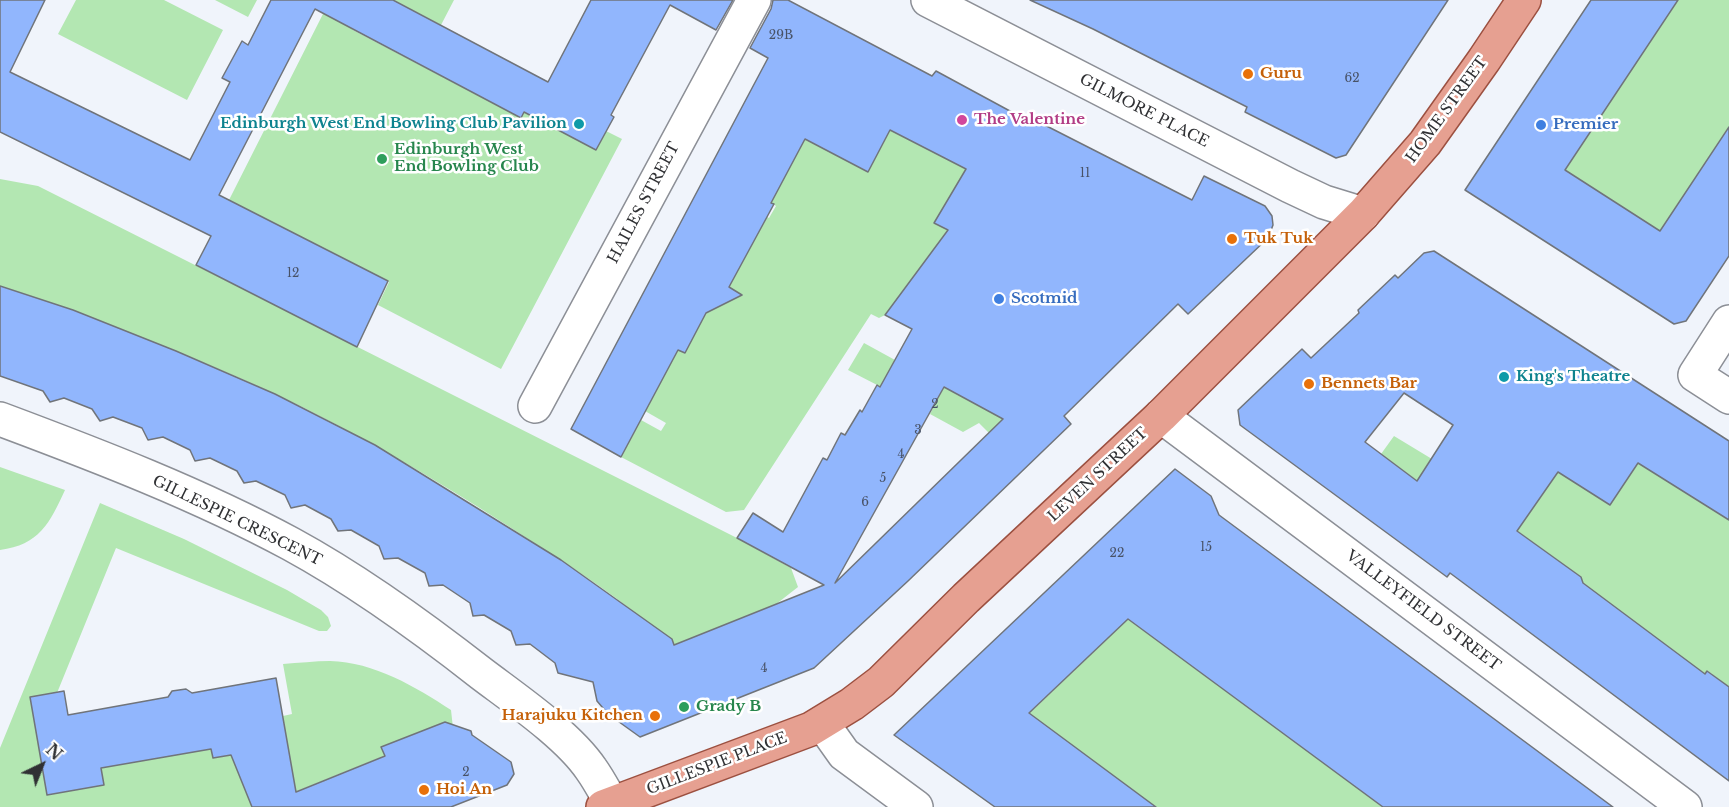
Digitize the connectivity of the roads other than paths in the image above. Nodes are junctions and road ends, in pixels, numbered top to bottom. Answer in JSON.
{"nodes":[{"id":1,"x":754,"y":0,"type":"edge"},
{"id":2,"x":928,"y":0,"type":"edge"},
{"id":3,"x":1524,"y":0,"type":"edge"},
{"id":4,"x":1363,"y":214,"type":"junction"},
{"id":5,"x":1729,"y":322,"type":"edge"},
{"id":6,"x":1729,"y":397,"type":"edge"},
{"id":7,"x":535,"y":406,"type":"dead end"},
{"id":8,"x":1161,"y":416,"type":"junction"},
{"id":9,"x":0,"y":419,"type":"edge"},
{"id":10,"x":822,"y":723,"type":"junction"},
{"id":11,"x":608,"y":805,"type":"edge"},
{"id":12,"x":913,"y":806,"type":"edge"},
{"id":13,"x":1686,"y":807,"type":"edge"}],
"edges":[{"from":1,"to":7,"type":"street","name":"HAILES STREET"},
{"from":2,"to":4,"type":"street","name":"GILMORE PLACE"},
{"from":3,"to":4,"type":"main road","name":"HOME STREET"},
{"from":4,"to":8,"type":"main road","name":"LEVEN STREET"},
{"from":5,"to":6,"type":"street"},
{"from":8,"to":10,"type":"main road","name":"LEVEN STREET"},
{"from":8,"to":13,"type":"street","name":"VALLEYFIELD STREET"},
{"from":9,"to":11,"type":"street","name":"GILLESPIE CRESCENT"},
{"from":10,"to":11,"type":"main road","name":"GILLESPIE PLACE"},
{"from":10,"to":12,"type":"street"}]}
